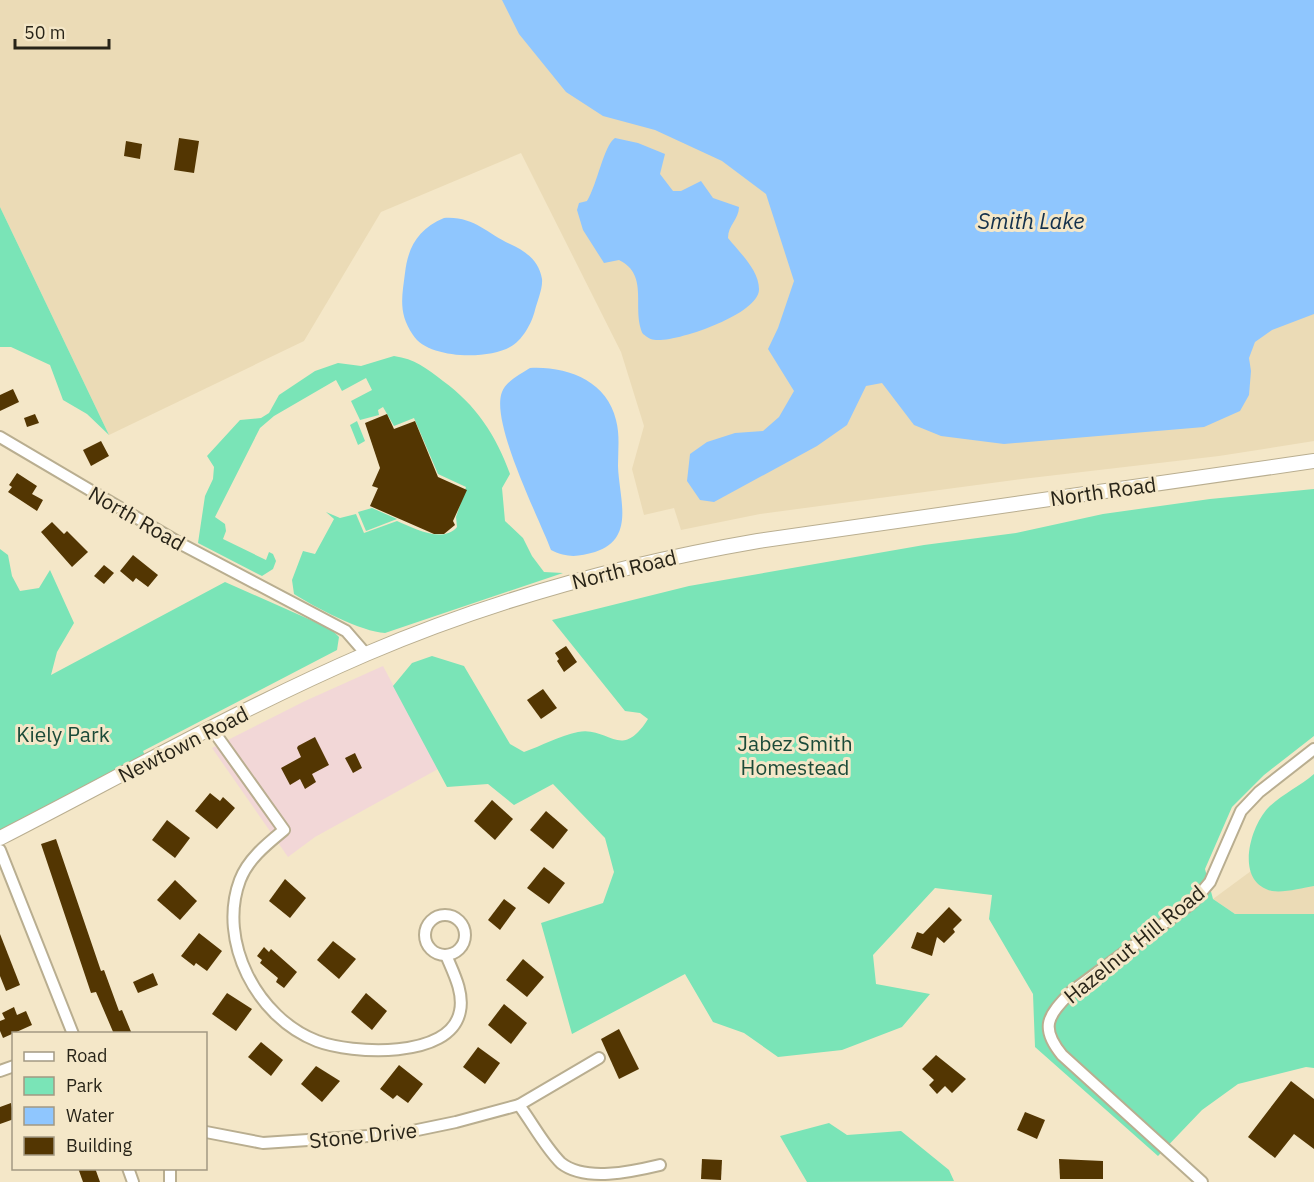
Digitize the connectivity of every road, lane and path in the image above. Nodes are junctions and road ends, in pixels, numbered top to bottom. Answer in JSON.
{"nodes":[{"id":1,"x":0,"y":437,"type":"edge"},
{"id":2,"x":1314,"y":461,"type":"edge"},
{"id":3,"x":366,"y":654,"type":"junction"},
{"id":4,"x":212,"y":729,"type":"junction"},
{"id":5,"x":1314,"y":749,"type":"edge"},
{"id":6,"x":0,"y":838,"type":"edge"},
{"id":7,"x":0,"y":850,"type":"edge"},
{"id":8,"x":446,"y":955,"type":"dead end"},
{"id":9,"x":72,"y":1032,"type":"edge"},
{"id":10,"x":599,"y":1058,"type":"dead end"},
{"id":11,"x":519,"y":1105,"type":"junction"},
{"id":12,"x":207,"y":1132,"type":"edge"},
{"id":13,"x":660,"y":1165,"type":"dead end"},
{"id":14,"x":1202,"y":1182,"type":"edge"}],
"edges":[{"from":1,"to":3,"type":"street","name":"North Road"},
{"from":2,"to":3,"type":"main road","name":"North Road"},
{"from":3,"to":4,"type":"main road","name":"Newtown Road"},
{"from":4,"to":6,"type":"main road","name":"Newtown Road"},
{"from":4,"to":8,"type":"street"},
{"from":5,"to":14,"type":"street","name":"Hazelnut Hill Road"},
{"from":7,"to":9,"type":"street"},
{"from":10,"to":11,"type":"street","name":"Stone Drive"},
{"from":11,"to":12,"type":"street","name":"Stone Drive"},
{"from":11,"to":13,"type":"street"}]}
